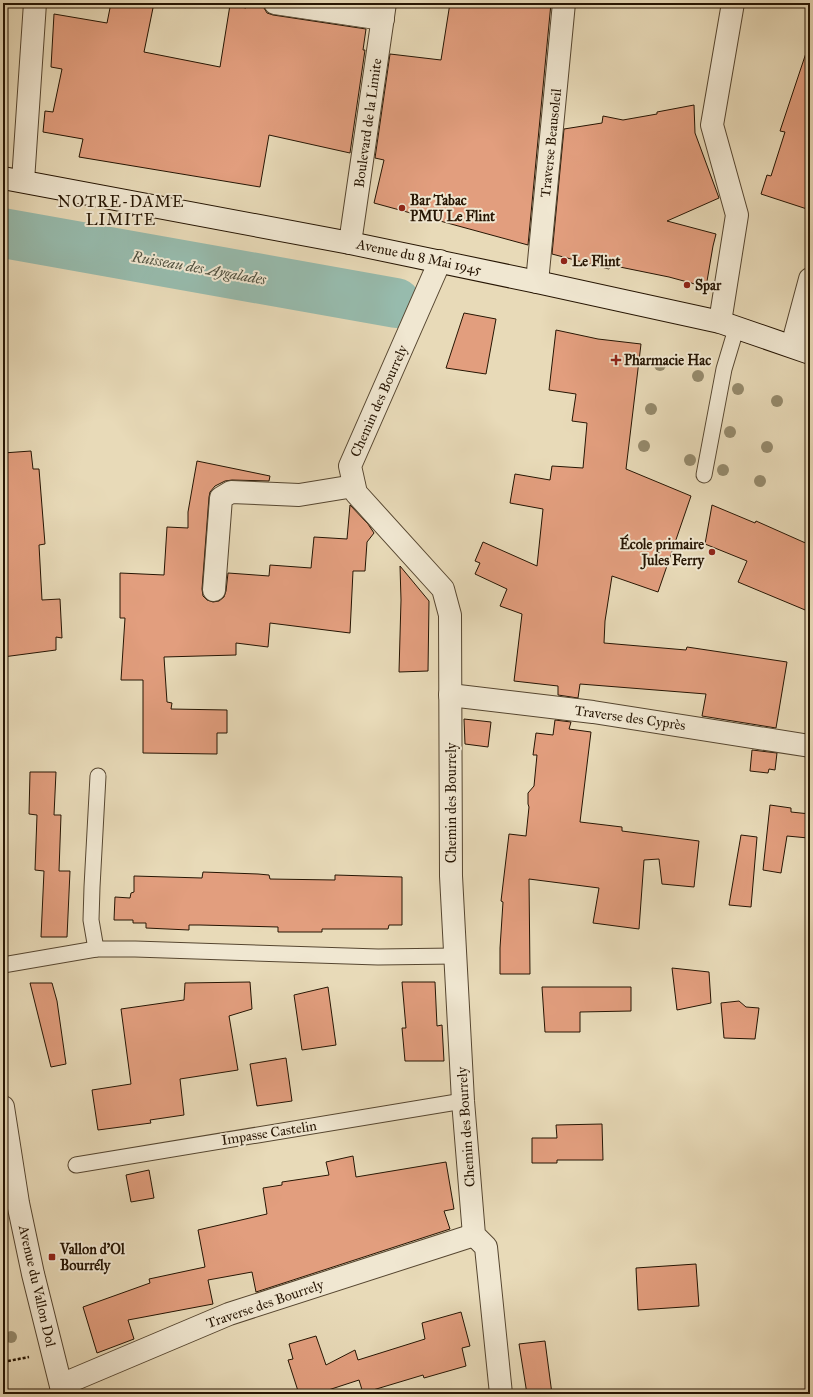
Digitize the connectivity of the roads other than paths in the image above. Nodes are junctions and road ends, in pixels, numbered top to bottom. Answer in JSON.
{"nodes":[{"id":1,"x":35,"y":3,"type":"edge"},
{"id":2,"x":275,"y":3,"type":"edge"},
{"id":3,"x":564,"y":3,"type":"edge"},
{"id":4,"x":732,"y":3,"type":"edge"},
{"id":5,"x":384,"y":11,"type":"edge"},
{"id":6,"x":13,"y":180,"type":"edge"},
{"id":7,"x":350,"y":243,"type":"junction"},
{"id":8,"x":440,"y":261,"type":"junction"},
{"id":9,"x":810,"y":279,"type":"edge"},
{"id":10,"x":537,"y":282,"type":"junction"},
{"id":11,"x":728,"y":325,"type":"junction"},
{"id":12,"x":801,"y":350,"type":"edge"},
{"id":13,"x":704,"y":475,"type":"dead end"},
{"id":14,"x":354,"y":486,"type":"junction"},
{"id":15,"x":214,"y":590,"type":"dead end"},
{"id":16,"x":450,"y":695,"type":"junction"},
{"id":17,"x":810,"y":746,"type":"edge"},
{"id":18,"x":98,"y":776,"type":"dead end"},
{"id":19,"x":96,"y":949,"type":"junction"},
{"id":20,"x":455,"y":956,"type":"junction"},
{"id":21,"x":3,"y":965,"type":"edge"},
{"id":22,"x":463,"y":1101,"type":"junction"},
{"id":23,"x":3,"y":1107,"type":"edge"},
{"id":24,"x":76,"y":1165,"type":"dead end"},
{"id":25,"x":474,"y":1235,"type":"junction"},
{"id":26,"x":62,"y":1390,"type":"edge"},
{"id":27,"x":501,"y":1394,"type":"edge"}],
"edges":[{"from":1,"to":6,"type":"street"},
{"from":2,"to":5,"type":"street"},
{"from":3,"to":10,"type":"street","name":"Traverse Beausoleil"},
{"from":4,"to":11,"type":"street"},
{"from":5,"to":7,"type":"street","name":"Boulevard de la Limite"},
{"from":6,"to":7,"type":"street","name":"Avenue du 8 Mai 1945"},
{"from":7,"to":8,"type":"street","name":"Avenue du 8 Mai 1945"},
{"from":8,"to":10,"type":"street","name":"Avenue du 8 Mai 1945"},
{"from":8,"to":14,"type":"street","name":"Chemin des Bourrely"},
{"from":9,"to":12,"type":"street"},
{"from":10,"to":11,"type":"street","name":"Avenue du 8 Mai 1945"},
{"from":11,"to":12,"type":"street","name":"Avenue du 8 Mai 1945"},
{"from":11,"to":13,"type":"lane"},
{"from":14,"to":15,"type":"street"},
{"from":14,"to":16,"type":"street","name":"Chemin des Bourrely"},
{"from":16,"to":17,"type":"street","name":"Traverse des Cyprès"},
{"from":16,"to":20,"type":"street","name":"Chemin des Bourrely"},
{"from":18,"to":19,"type":"lane"},
{"from":19,"to":20,"type":"lane"},
{"from":19,"to":21,"type":"lane"},
{"from":20,"to":22,"type":"street","name":"Chemin des Bourrely"},
{"from":22,"to":24,"type":"lane","name":"Impasse Castelin"},
{"from":22,"to":25,"type":"street","name":"Chemin des Bourrely"},
{"from":23,"to":26,"type":"street","name":"Avenue du Vallon Dol"},
{"from":25,"to":26,"type":"street","name":"Traverse des Bourrely"},
{"from":25,"to":27,"type":"street"}]}
